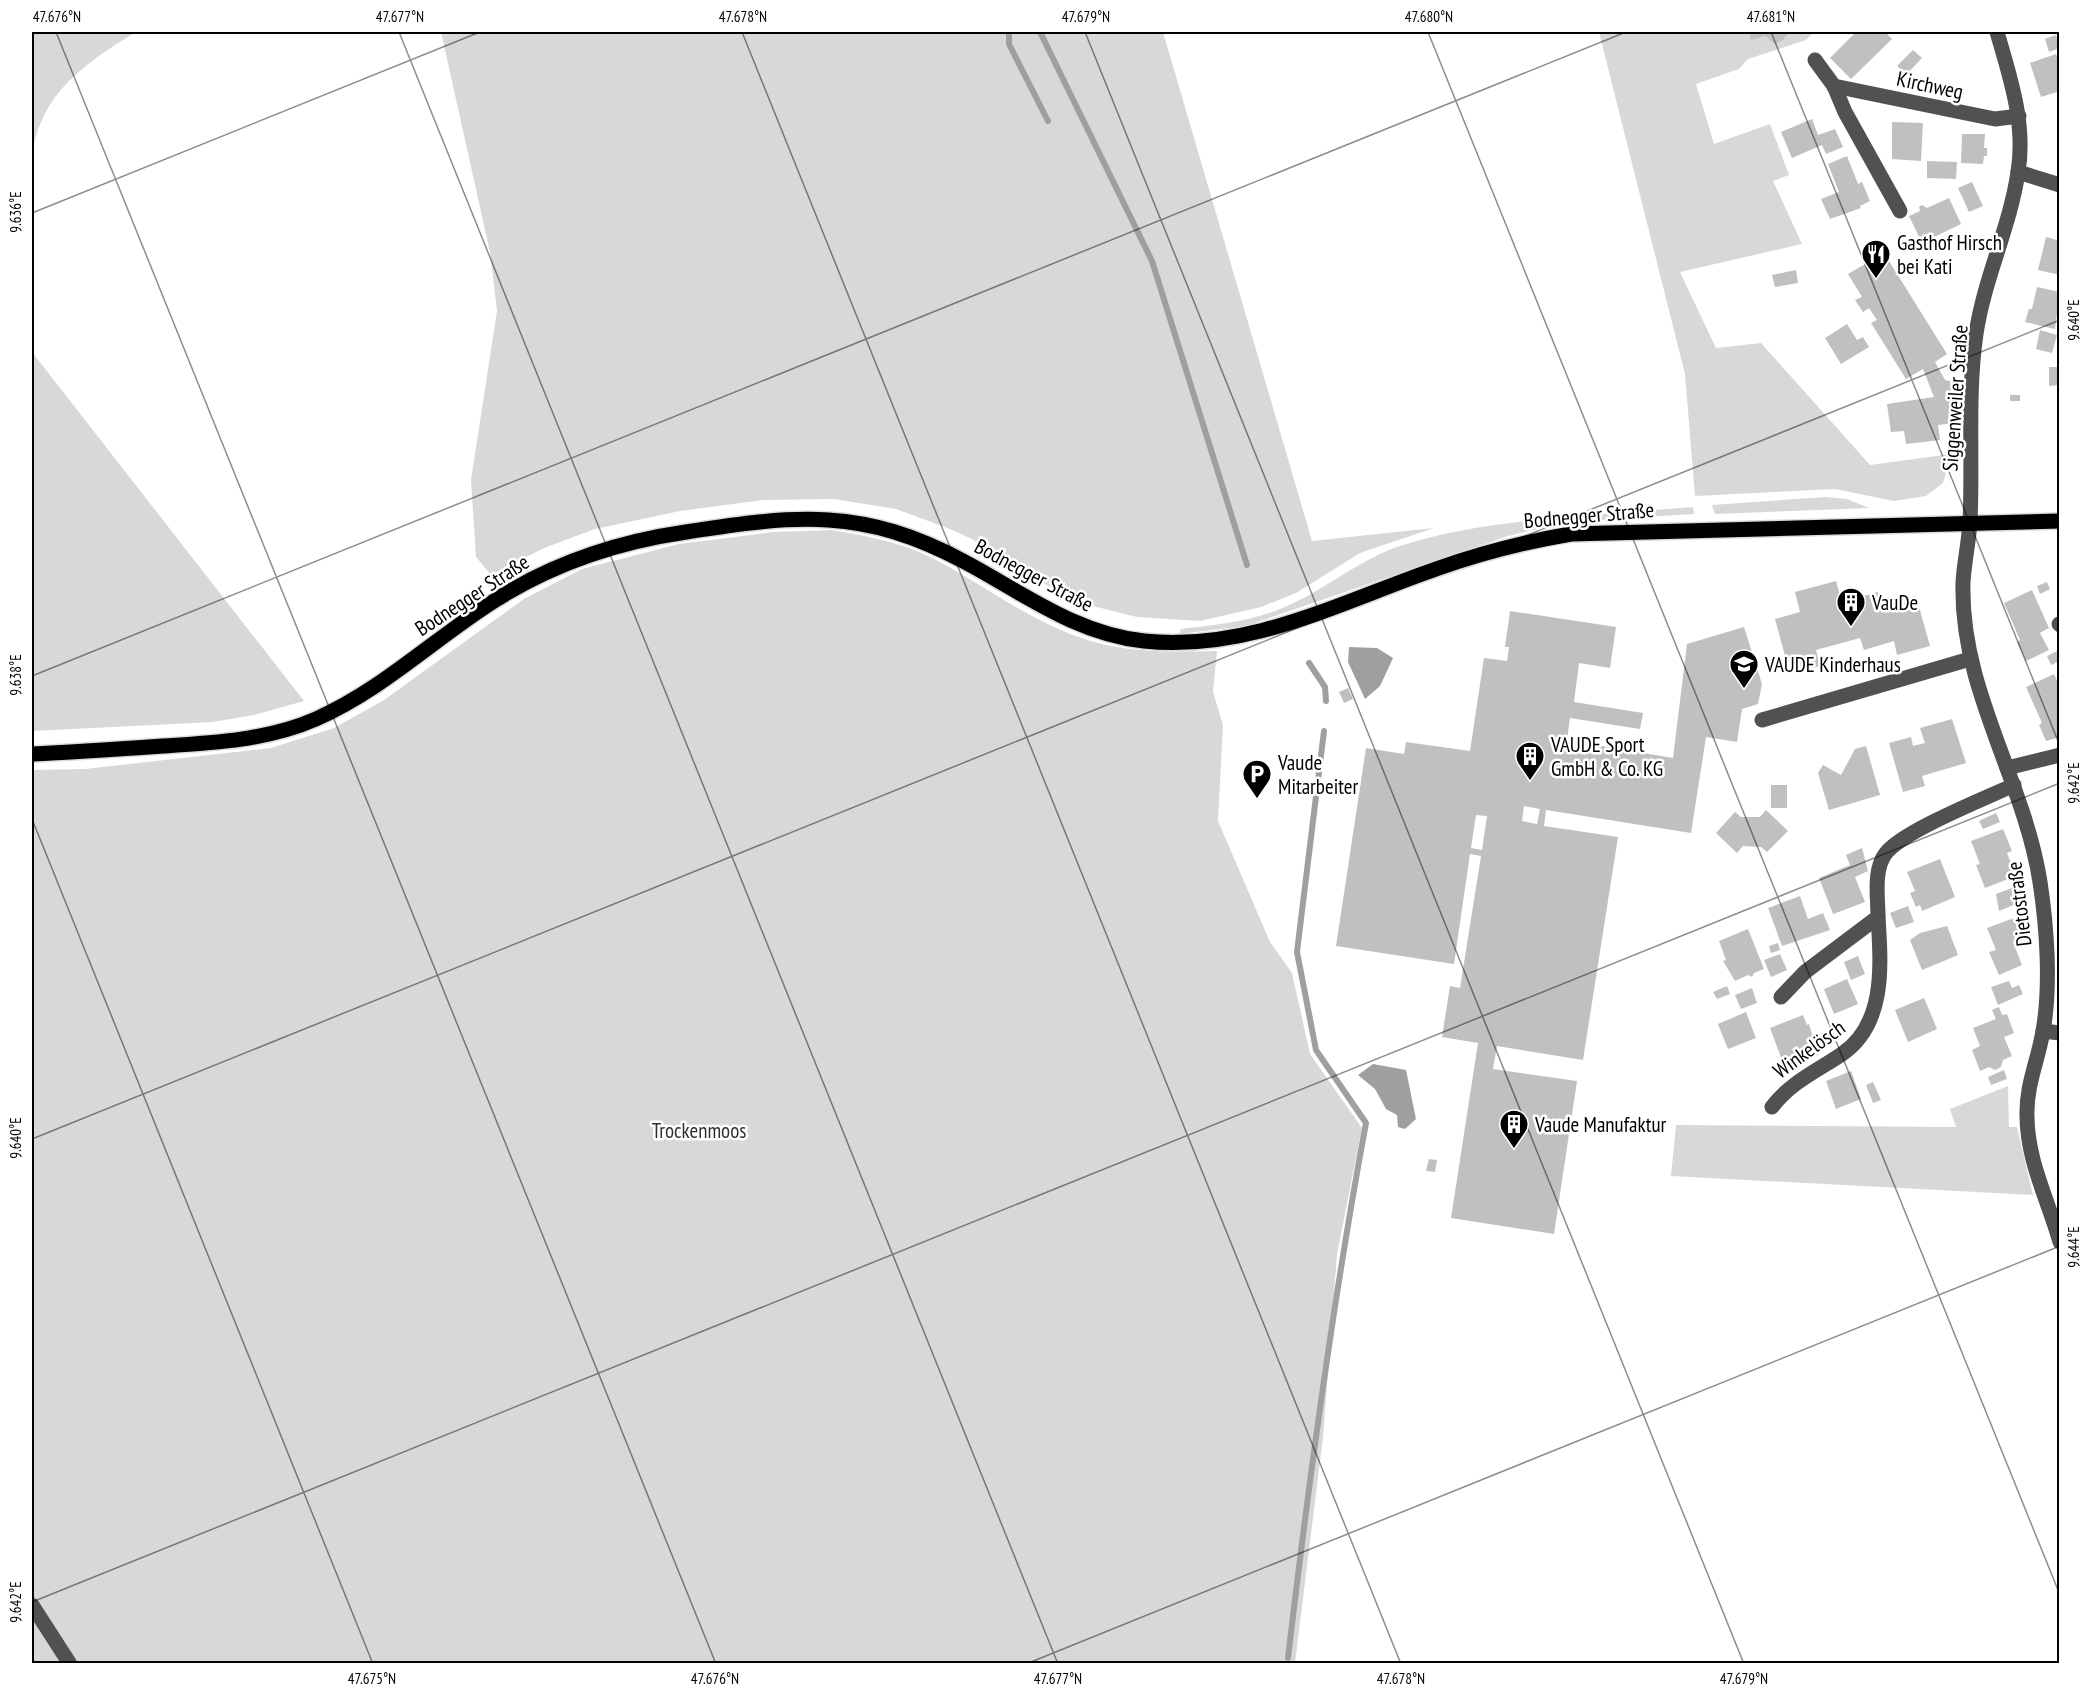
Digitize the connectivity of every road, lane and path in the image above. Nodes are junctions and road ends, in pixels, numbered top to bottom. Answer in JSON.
{"nodes":[{"id":1,"x":1997,"y":32,"type":"edge"},
{"id":2,"x":1815,"y":60,"type":"dead end"},
{"id":3,"x":1834,"y":86,"type":"junction"},
{"id":4,"x":2019,"y":116,"type":"junction"},
{"id":5,"x":2018,"y":171,"type":"junction"},
{"id":6,"x":2060,"y":185,"type":"edge"},
{"id":7,"x":1900,"y":211,"type":"dead end"},
{"id":8,"x":2060,"y":521,"type":"edge"},
{"id":9,"x":1970,"y":522,"type":"junction"},
{"id":10,"x":1970,"y":659,"type":"junction"},
{"id":11,"x":1762,"y":720,"type":"dead end"},
{"id":12,"x":32,"y":754,"type":"edge"},
{"id":13,"x":2060,"y":755,"type":"edge"},
{"id":14,"x":2007,"y":768,"type":"junction"},
{"id":15,"x":2014,"y":785,"type":"junction"},
{"id":16,"x":1878,"y":917,"type":"junction"},
{"id":17,"x":1781,"y":997,"type":"dead end"},
{"id":18,"x":2043,"y":1031,"type":"junction"},
{"id":19,"x":2060,"y":1033,"type":"edge"},
{"id":20,"x":1773,"y":1107,"type":"dead end"},
{"id":21,"x":2058,"y":1234,"type":"edge"},
{"id":22,"x":32,"y":1605,"type":"edge"},
{"id":23,"x":70,"y":1664,"type":"edge"}],
"edges":[{"from":1,"to":4,"type":"street","name":"Siggenweiler Straße"},
{"from":2,"to":3,"type":"street"},
{"from":3,"to":4,"type":"street","name":"Kirchweg"},
{"from":3,"to":7,"type":"street"},
{"from":4,"to":5,"type":"street","name":"Siggenweiler Straße"},
{"from":5,"to":6,"type":"street"},
{"from":5,"to":9,"type":"street","name":"Siggenweiler Straße"},
{"from":8,"to":9,"type":"main road","name":"Bodnegger Straße"},
{"from":9,"to":10,"type":"street","name":"Dietostraße"},
{"from":9,"to":12,"type":"main road","name":"Bodnegger Straße"},
{"from":10,"to":11,"type":"street"},
{"from":10,"to":14,"type":"street","name":"Dietostraße"},
{"from":13,"to":14,"type":"street"},
{"from":14,"to":15,"type":"street","name":"Dietostraße"},
{"from":15,"to":16,"type":"street","name":"Winkelösch"},
{"from":15,"to":18,"type":"street","name":"Dietostraße"},
{"from":16,"to":17,"type":"street"},
{"from":16,"to":20,"type":"street","name":"Winkelösch"},
{"from":18,"to":19,"type":"street"},
{"from":18,"to":21,"type":"street","name":"Dietostraße"},
{"from":22,"to":23,"type":"street"}]}
